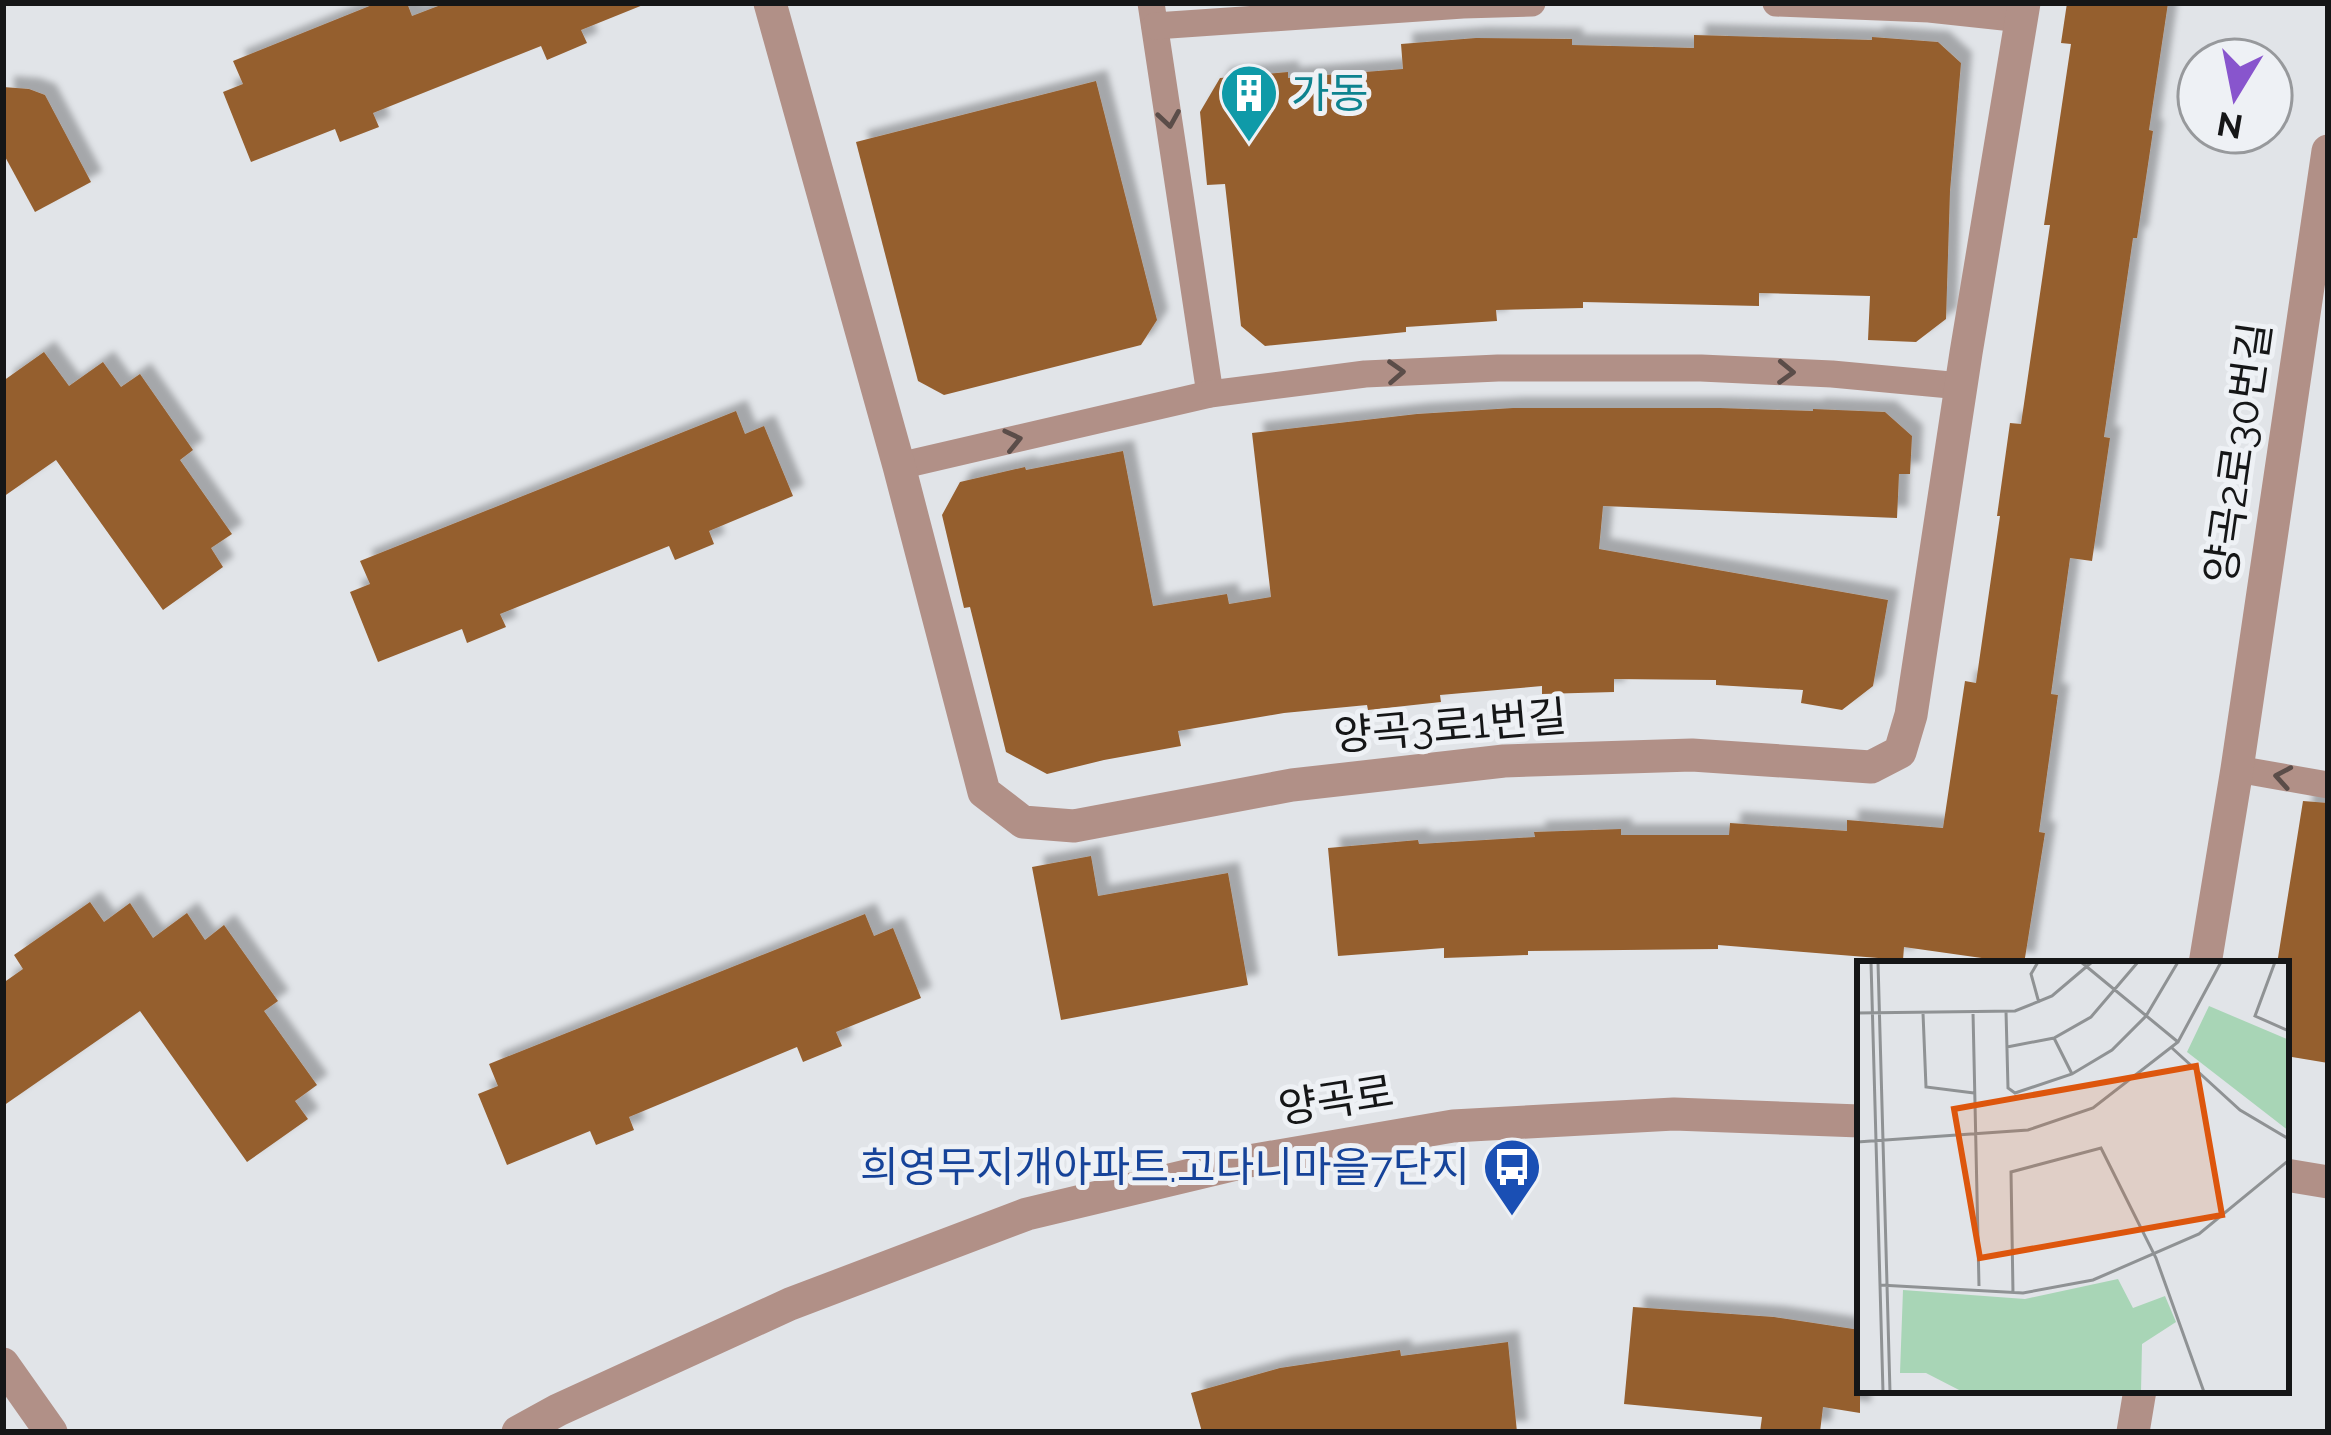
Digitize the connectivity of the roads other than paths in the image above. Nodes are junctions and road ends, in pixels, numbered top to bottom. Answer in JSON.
{"nodes":[{"id":1,"x":770,"y":3,"type":"edge"},
{"id":2,"x":1532,"y":3,"type":"edge"},
{"id":3,"x":1776,"y":3,"type":"edge"},
{"id":4,"x":2023,"y":11,"type":"edge"},
{"id":5,"x":1153,"y":15,"type":"edge"},
{"id":6,"x":2328,"y":151,"type":"edge"},
{"id":7,"x":1961,"y":386,"type":"junction"},
{"id":8,"x":1210,"y":394,"type":"junction"},
{"id":9,"x":899,"y":466,"type":"junction"},
{"id":10,"x":2237,"y":769,"type":"junction"},
{"id":11,"x":2328,"y":784,"type":"edge"},
{"id":12,"x":2206,"y":961,"type":"edge"},
{"id":13,"x":1857,"y":1121,"type":"edge"},
{"id":14,"x":2289,"y":1176,"type":"edge"},
{"id":15,"x":2328,"y":1182,"type":"edge"},
{"id":16,"x":3,"y":1364,"type":"edge"},
{"id":17,"x":2140,"y":1393,"type":"edge"},
{"id":18,"x":51,"y":1432,"type":"edge"},
{"id":19,"x":518,"y":1432,"type":"edge"},
{"id":20,"x":2133,"y":1432,"type":"edge"}],
"edges":[{"from":1,"to":9,"type":"street","name":"양곡3로1번길"},
{"from":2,"to":5,"type":"lane"},
{"from":3,"to":4,"type":"lane","name":"양곡3로1번길"},
{"from":4,"to":7,"type":"street","name":"양곡3로1번길"},
{"from":5,"to":8,"type":"lane","one_way":true},
{"from":6,"to":10,"type":"street","name":"양곡2로30번길"},
{"from":8,"to":7,"type":"lane","one_way":true},
{"from":7,"to":9,"type":"street","name":"양곡3로1번길"},
{"from":9,"to":8,"type":"lane","one_way":true},
{"from":11,"to":10,"type":"lane","one_way":true},
{"from":10,"to":12,"type":"street","name":"양곡2로30번길"},
{"from":13,"to":19,"type":"street","name":"양곡로"},
{"from":14,"to":15,"type":"street"},
{"from":16,"to":18,"type":"street"},
{"from":17,"to":20,"type":"street"}]}
